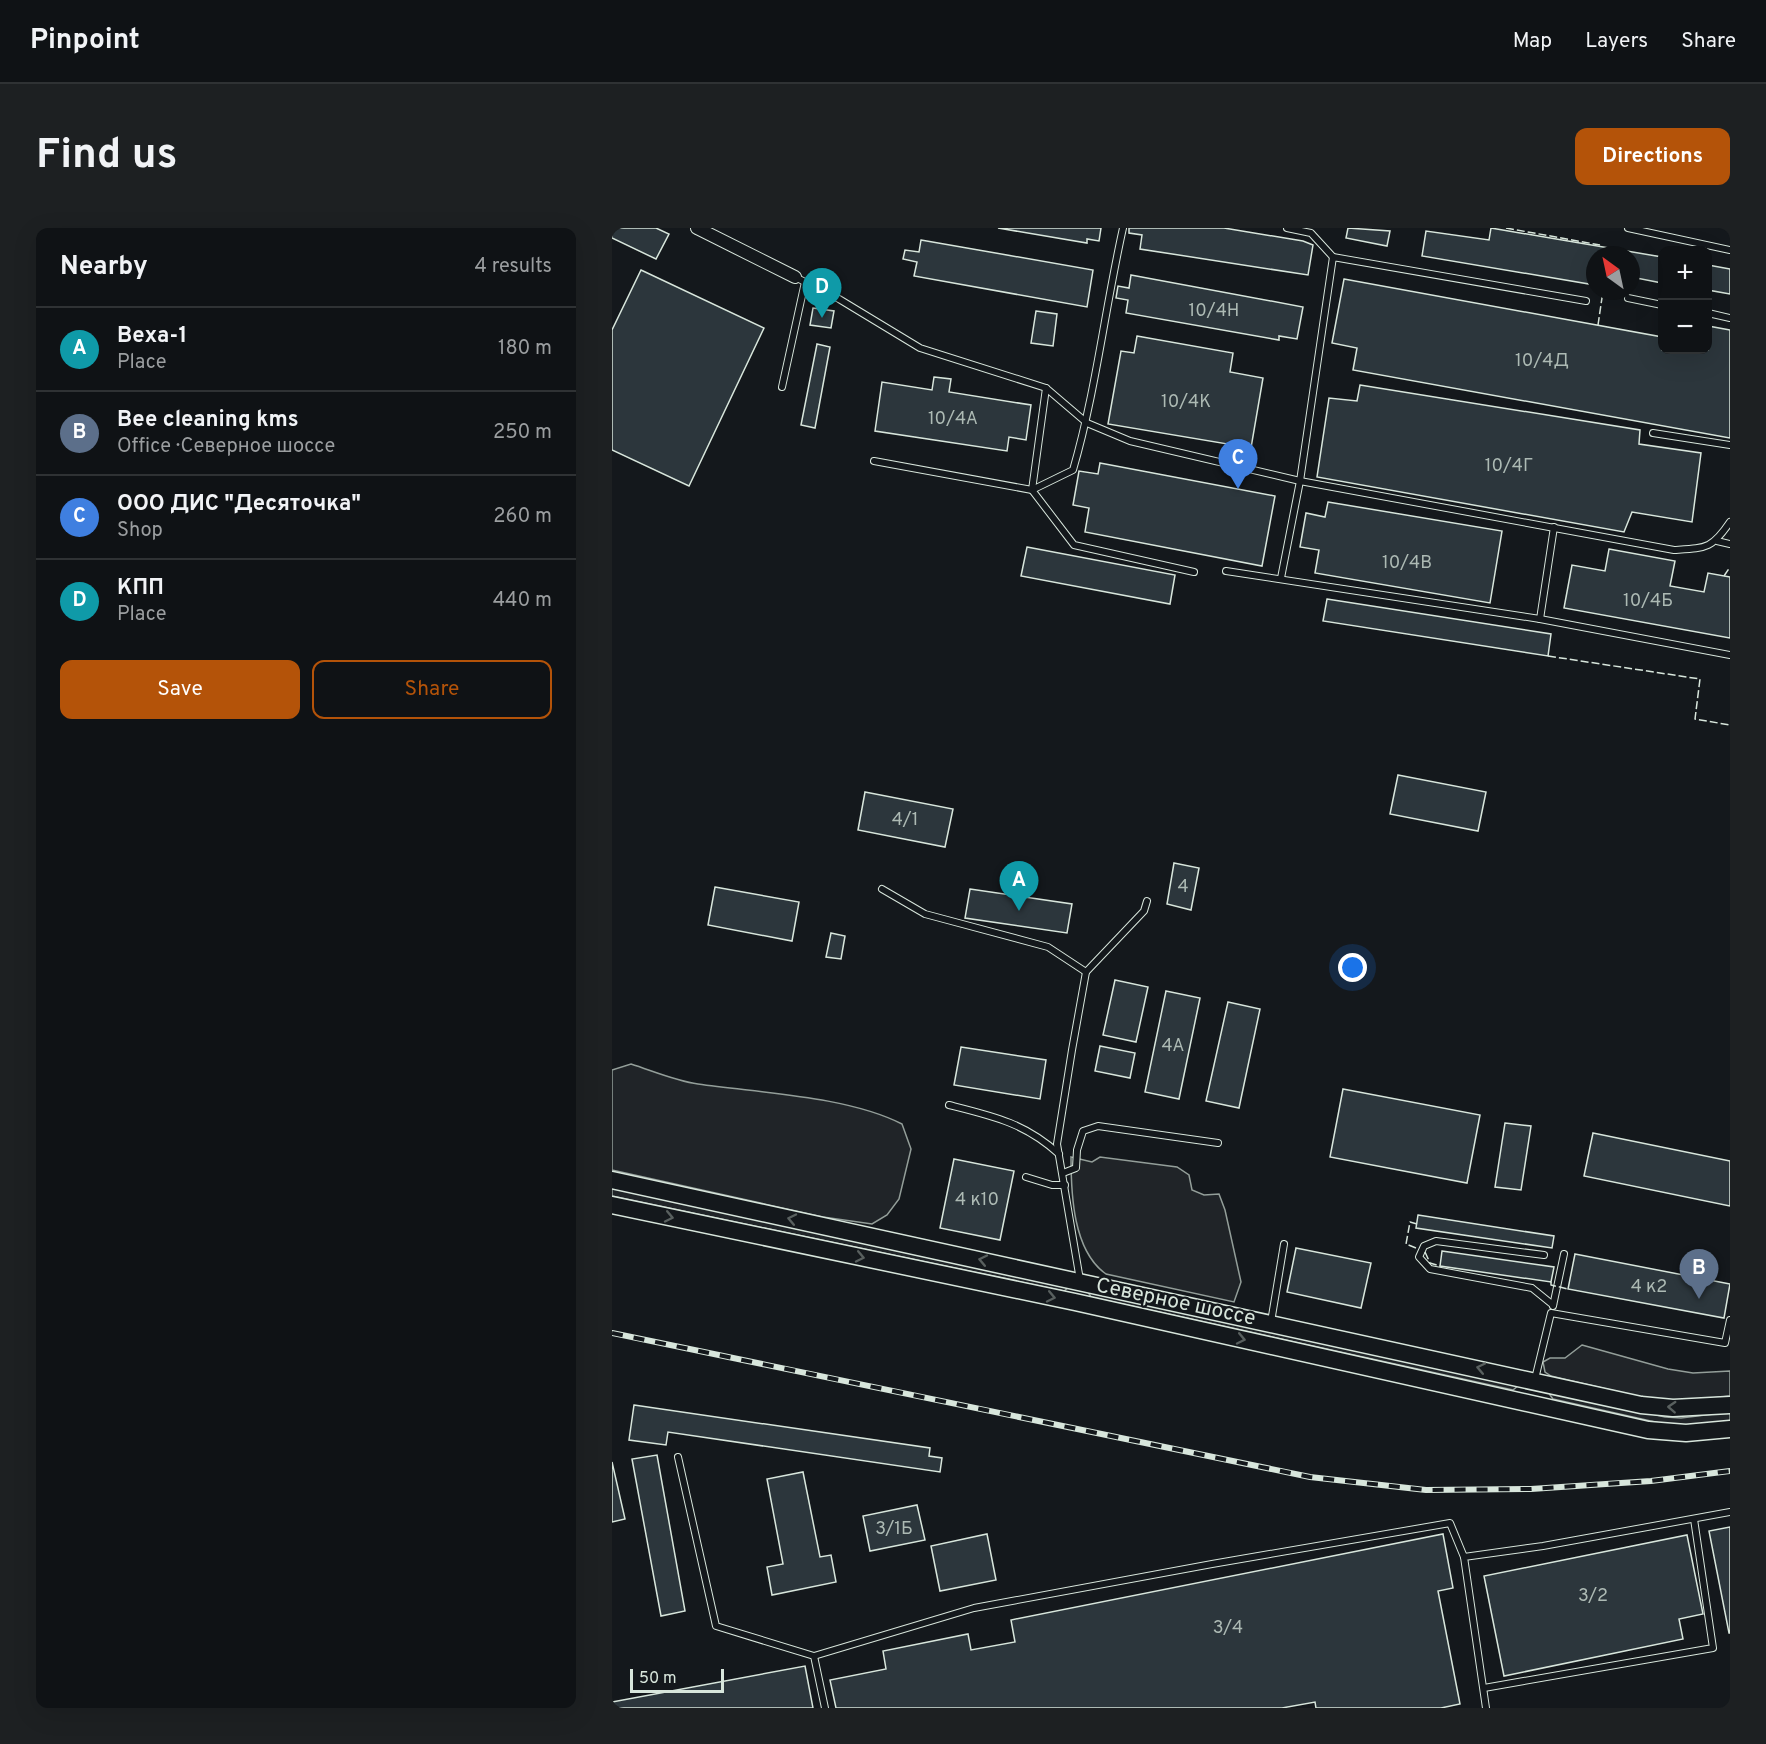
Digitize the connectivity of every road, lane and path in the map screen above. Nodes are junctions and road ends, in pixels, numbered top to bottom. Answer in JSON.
{"nodes":[{"id":1,"x":697,"y":228,"type":"edge"},
{"id":2,"x":1123,"y":228,"type":"edge"},
{"id":3,"x":1287,"y":228,"type":"edge"},
{"id":4,"x":1628,"y":228,"type":"edge"},
{"id":5,"x":1730,"y":250,"type":"edge"},
{"id":6,"x":1333,"y":257,"type":"junction"},
{"id":7,"x":800,"y":280,"type":"junction"},
{"id":8,"x":1638,"y":300,"type":"edge"},
{"id":9,"x":1586,"y":302,"type":"dead end"},
{"id":10,"x":1658,"y":304,"type":"edge"},
{"id":11,"x":1712,"y":314,"type":"edge"},
{"id":12,"x":1730,"y":318,"type":"edge"},
{"id":13,"x":782,"y":387,"type":"dead end"},
{"id":14,"x":1046,"y":388,"type":"junction"},
{"id":15,"x":1087,"y":423,"type":"junction"},
{"id":16,"x":1653,"y":433,"type":"dead end"},
{"id":17,"x":1730,"y":445,"type":"edge"},
{"id":18,"x":874,"y":461,"type":"dead end"},
{"id":19,"x":1300,"y":481,"type":"junction"},
{"id":20,"x":1032,"y":490,"type":"junction"},
{"id":21,"x":1730,"y":522,"type":"edge"},
{"id":22,"x":1554,"y":526,"type":"junction"},
{"id":23,"x":1718,"y":542,"type":"junction"},
{"id":24,"x":1730,"y":544,"type":"edge"},
{"id":25,"x":1226,"y":571,"type":"dead end"},
{"id":26,"x":1194,"y":572,"type":"dead end"},
{"id":27,"x":1281,"y":578,"type":"junction"},
{"id":28,"x":1540,"y":619,"type":"junction"},
{"id":29,"x":1730,"y":655,"type":"edge"},
{"id":30,"x":882,"y":889,"type":"dead end"},
{"id":31,"x":1147,"y":901,"type":"dead end"},
{"id":32,"x":1086,"y":972,"type":"junction"},
{"id":33,"x":949,"y":1105,"type":"dead end"},
{"id":34,"x":1218,"y":1143,"type":"dead end"},
{"id":35,"x":1059,"y":1154,"type":"junction"},
{"id":36,"x":1063,"y":1173,"type":"junction"},
{"id":37,"x":1026,"y":1178,"type":"dead end"},
{"id":38,"x":612,"y":1180,"type":"edge"},
{"id":39,"x":1065,"y":1185,"type":"junction"},
{"id":40,"x":612,"y":1205,"type":"edge"},
{"id":41,"x":1284,"y":1244,"type":"dead end"},
{"id":42,"x":1564,"y":1254,"type":"dead end"},
{"id":43,"x":1544,"y":1255,"type":"dead end"},
{"id":44,"x":1080,"y":1281,"type":"junction"},
{"id":45,"x":1075,"y":1302,"type":"junction"},
{"id":46,"x":1553,"y":1305,"type":"junction"},
{"id":47,"x":1551,"y":1312,"type":"junction"},
{"id":48,"x":1730,"y":1320,"type":"edge"},
{"id":49,"x":1270,"y":1322,"type":"junction"},
{"id":50,"x":1535,"y":1379,"type":"junction"},
{"id":51,"x":1530,"y":1402,"type":"junction"},
{"id":52,"x":1730,"y":1405,"type":"edge"},
{"id":53,"x":1730,"y":1428,"type":"edge"},
{"id":54,"x":678,"y":1457,"type":"dead end"},
{"id":55,"x":1730,"y":1512,"type":"edge"},
{"id":56,"x":1694,"y":1519,"type":"junction"},
{"id":57,"x":1464,"y":1557,"type":"junction"},
{"id":58,"x":814,"y":1656,"type":"junction"},
{"id":59,"x":1484,"y":1688,"type":"junction"},
{"id":60,"x":825,"y":1708,"type":"edge"},
{"id":61,"x":1486,"y":1708,"type":"edge"}],
"edges":[{"from":1,"to":7,"type":"street"},
{"from":2,"to":15,"type":"lane"},
{"from":3,"to":6,"type":"lane"},
{"from":4,"to":5,"type":"lane"},
{"from":6,"to":9,"type":"lane"},
{"from":6,"to":19,"type":"lane"},
{"from":7,"to":13,"type":"lane"},
{"from":7,"to":14,"type":"lane"},
{"from":8,"to":10,"type":"lane"},
{"from":11,"to":12,"type":"lane"},
{"from":14,"to":15,"type":"lane"},
{"from":14,"to":20,"type":"lane"},
{"from":15,"to":19,"type":"lane"},
{"from":15,"to":20,"type":"lane"},
{"from":16,"to":17,"type":"lane"},
{"from":18,"to":20,"type":"lane"},
{"from":19,"to":22,"type":"lane"},
{"from":19,"to":27,"type":"lane"},
{"from":20,"to":26,"type":"lane"},
{"from":21,"to":23,"type":"lane"},
{"from":22,"to":23,"type":"lane"},
{"from":22,"to":28,"type":"lane"},
{"from":23,"to":24,"type":"lane"},
{"from":25,"to":27,"type":"lane"},
{"from":27,"to":28,"type":"lane"},
{"from":28,"to":29,"type":"lane"},
{"from":30,"to":32,"type":"lane"},
{"from":31,"to":32,"type":"lane"},
{"from":32,"to":35,"type":"lane"},
{"from":33,"to":35,"type":"lane"},
{"from":34,"to":36,"type":"lane"},
{"from":35,"to":36,"type":"lane"},
{"from":36,"to":39,"type":"lane"},
{"from":37,"to":39,"type":"lane"},
{"from":44,"to":38,"type":"main road","name":"Северное шоссе","one_way":true},
{"from":39,"to":44,"type":"lane"},
{"from":40,"to":45,"type":"main road","name":"Северное шоссе","one_way":true},
{"from":41,"to":49,"type":"lane"},
{"from":42,"to":46,"type":"lane"},
{"from":43,"to":46,"type":"lane"},
{"from":44,"to":45,"type":"main road"},
{"from":44,"to":49,"type":"main road","name":"Северное шоссе"},
{"from":45,"to":51,"type":"main road","name":"Северное шоссе","one_way":true},
{"from":46,"to":47,"type":"lane"},
{"from":47,"to":48,"type":"lane"},
{"from":47,"to":50,"type":"lane"},
{"from":50,"to":49,"type":"main road","name":"Северное шоссе","one_way":true},
{"from":50,"to":51,"type":"main road"},
{"from":52,"to":50,"type":"main road","name":"Северное шоссе","one_way":true},
{"from":51,"to":53,"type":"main road","name":"Северное шоссе"},
{"from":54,"to":58,"type":"lane"},
{"from":55,"to":56,"type":"lane"},
{"from":56,"to":57,"type":"lane"},
{"from":56,"to":59,"type":"lane"},
{"from":57,"to":58,"type":"lane"},
{"from":57,"to":59,"type":"lane"},
{"from":58,"to":60,"type":"lane"},
{"from":59,"to":61,"type":"lane"}]}
